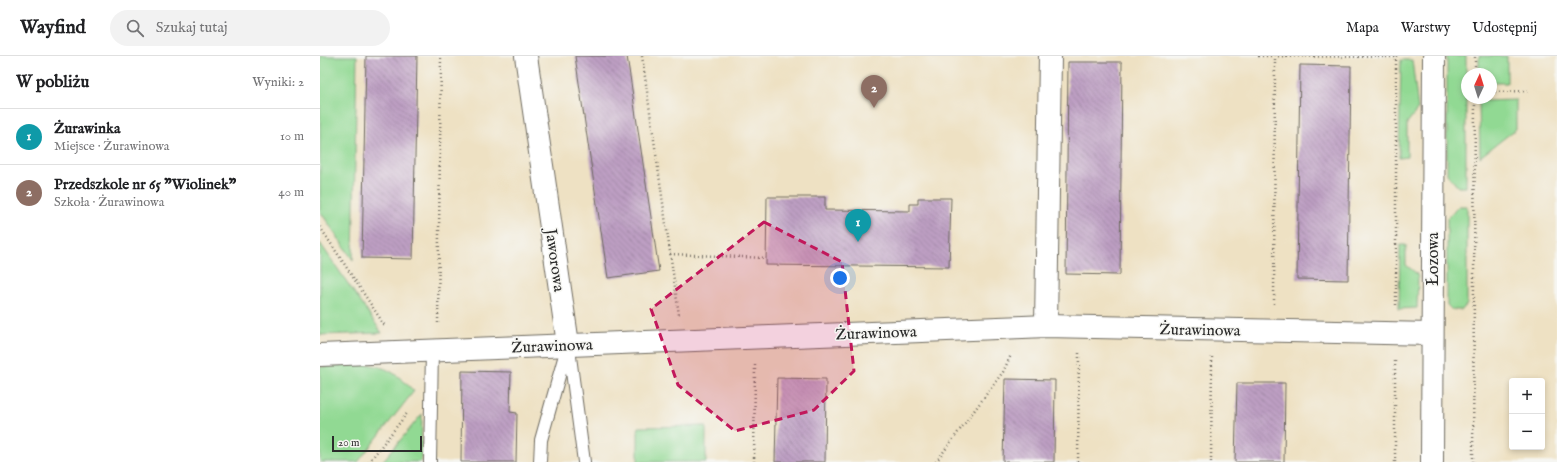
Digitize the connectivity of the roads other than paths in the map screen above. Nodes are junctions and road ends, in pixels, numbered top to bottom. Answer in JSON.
{"nodes":[{"id":1,"x":526,"y":56,"type":"edge"},
{"id":2,"x":1050,"y":56,"type":"edge"},
{"id":3,"x":1434,"y":56,"type":"edge"},
{"id":4,"x":1046,"y":326,"type":"junction"},
{"id":5,"x":1432,"y":334,"type":"junction"},
{"id":6,"x":568,"y":344,"type":"junction"},
{"id":7,"x":432,"y":350,"type":"junction"},
{"id":8,"x":320,"y":355,"type":"edge"},
{"id":9,"x":430,"y":462,"type":"edge"},
{"id":10,"x":540,"y":462,"type":"edge"},
{"id":11,"x":584,"y":462,"type":"edge"},
{"id":12,"x":1432,"y":462,"type":"edge"}],
"edges":[{"from":1,"to":6,"type":"street","name":"Jaworowa"},
{"from":2,"to":4,"type":"street"},
{"from":3,"to":5,"type":"street","name":"Łozowa"},
{"from":4,"to":5,"type":"street","name":"Żurawinowa"},
{"from":4,"to":6,"type":"street","name":"Żurawinowa"},
{"from":5,"to":12,"type":"street","name":"Łozowa"},
{"from":6,"to":7,"type":"street","name":"Żurawinowa"},
{"from":6,"to":10,"type":"lane","name":"Jaworowa"},
{"from":6,"to":11,"type":"lane"},
{"from":7,"to":8,"type":"street","name":"Żurawinowa"},
{"from":7,"to":9,"type":"lane"}]}
